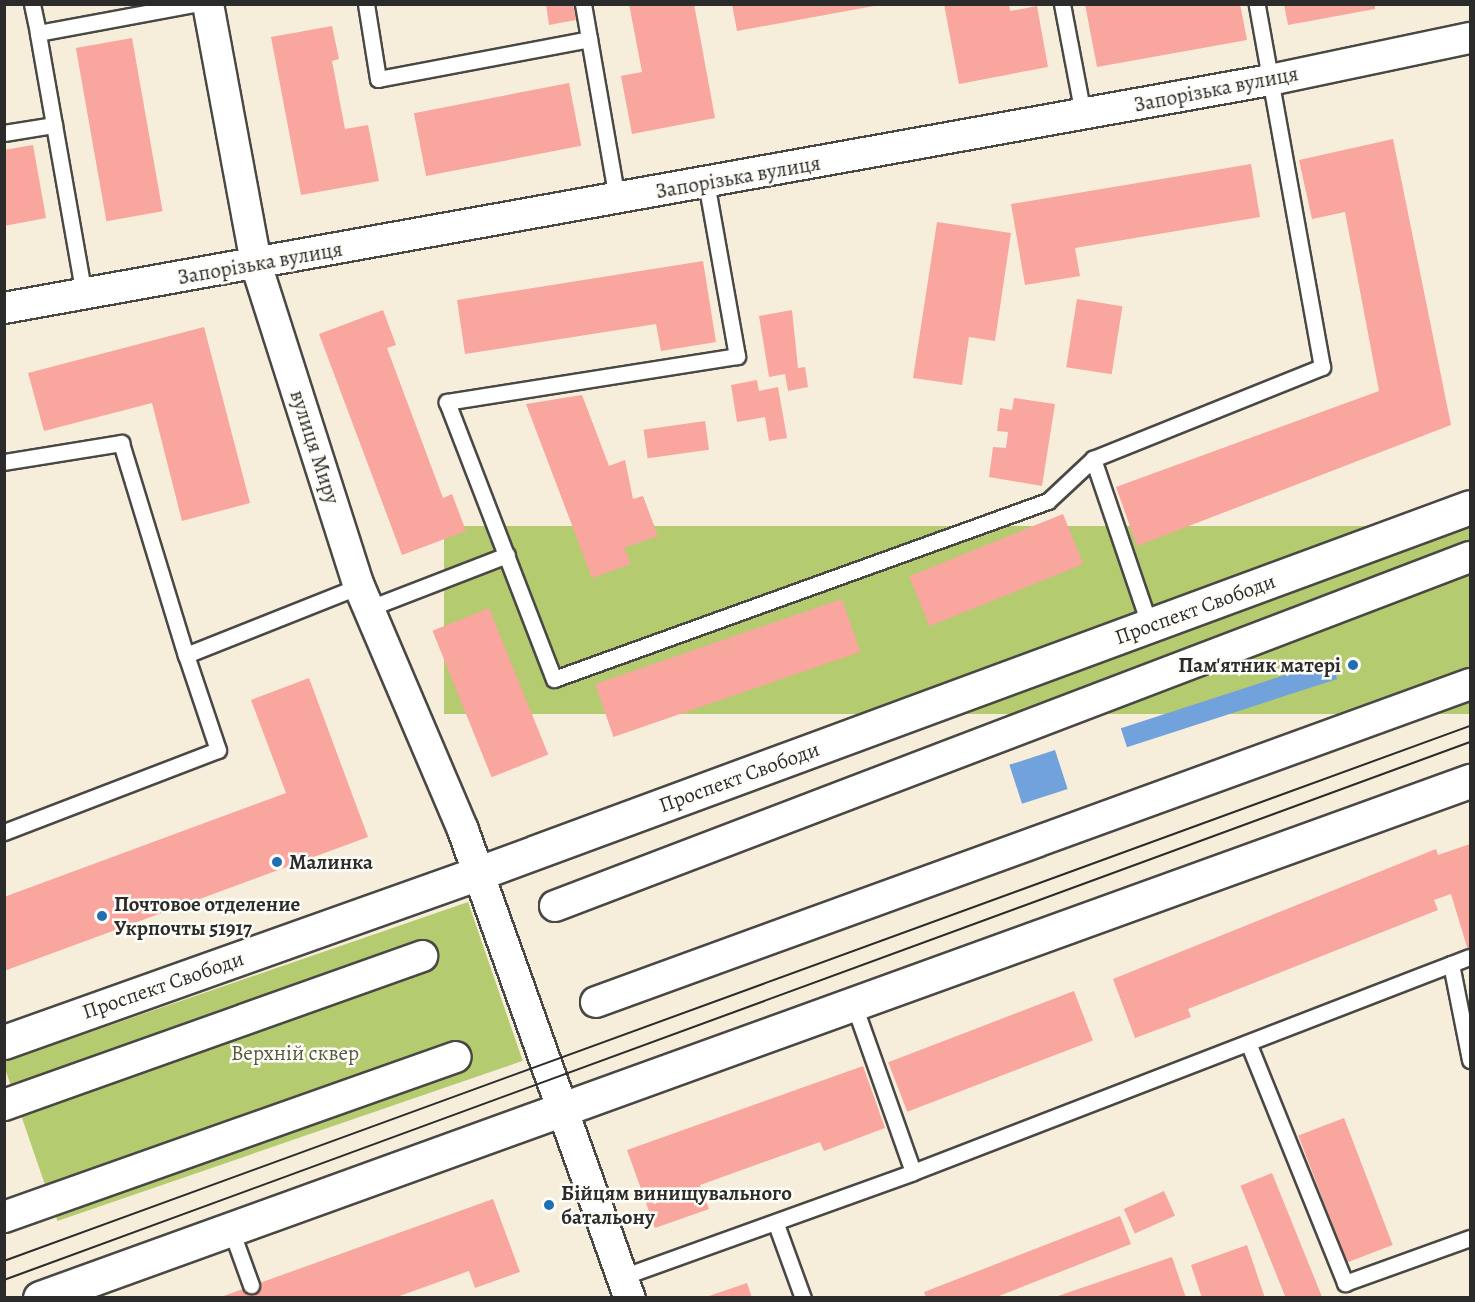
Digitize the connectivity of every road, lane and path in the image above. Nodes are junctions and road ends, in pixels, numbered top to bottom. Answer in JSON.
{"nodes":[{"id":1,"x":32,"y":4,"type":"edge"},
{"id":2,"x":195,"y":4,"type":"edge"},
{"id":3,"x":208,"y":4,"type":"edge"},
{"id":4,"x":366,"y":4,"type":"edge"},
{"id":5,"x":583,"y":4,"type":"edge"},
{"id":6,"x":1062,"y":4,"type":"edge"},
{"id":7,"x":1257,"y":4,"type":"edge"},
{"id":8,"x":38,"y":33,"type":"junction"},
{"id":9,"x":1470,"y":38,"type":"edge"},
{"id":10,"x":589,"y":39,"type":"junction"},
{"id":11,"x":1270,"y":80,"type":"junction"},
{"id":12,"x":1083,"y":114,"type":"junction"},
{"id":13,"x":54,"y":125,"type":"junction"},
{"id":14,"x":4,"y":134,"type":"edge"},
{"id":15,"x":706,"y":182,"type":"junction"},
{"id":16,"x":617,"y":199,"type":"junction"},
{"id":17,"x":256,"y":264,"type":"junction"},
{"id":18,"x":84,"y":295,"type":"junction"},
{"id":19,"x":4,"y":308,"type":"edge"},
{"id":20,"x":1093,"y":459,"type":"junction"},
{"id":21,"x":4,"y":462,"type":"edge"},
{"id":22,"x":1470,"y":507,"type":"edge"},
{"id":23,"x":507,"y":555,"type":"junction"},
{"id":24,"x":1470,"y":557,"type":"edge"},
{"id":25,"x":363,"y":597,"type":"junction"},
{"id":26,"x":1150,"y":626,"type":"junction"},
{"id":27,"x":186,"y":655,"type":"junction"},
{"id":28,"x":1470,"y":684,"type":"edge"},
{"id":29,"x":1470,"y":781,"type":"edge"},
{"id":30,"x":4,"y":832,"type":"edge"},
{"id":31,"x":479,"y":873,"type":"junction"},
{"id":32,"x":555,"y":906,"type":"dead end"},
{"id":33,"x":422,"y":956,"type":"dead end"},
{"id":34,"x":1470,"y":957,"type":"edge"},
{"id":35,"x":1451,"y":964,"type":"junction"},
{"id":36,"x":596,"y":1002,"type":"dead end"},
{"id":37,"x":854,"y":1005,"type":"junction"},
{"id":38,"x":4,"y":1042,"type":"edge"},
{"id":39,"x":1249,"y":1045,"type":"junction"},
{"id":40,"x":456,"y":1057,"type":"dead end"},
{"id":41,"x":1470,"y":1060,"type":"edge"},
{"id":42,"x":4,"y":1105,"type":"edge"},
{"id":43,"x":564,"y":1109,"type":"junction"},
{"id":44,"x":913,"y":1172,"type":"junction"},
{"id":45,"x":4,"y":1217,"type":"edge"},
{"id":46,"x":776,"y":1224,"type":"junction"},
{"id":47,"x":230,"y":1227,"type":"junction"},
{"id":48,"x":1470,"y":1238,"type":"edge"},
{"id":49,"x":251,"y":1285,"type":"dead end"},
{"id":50,"x":626,"y":1287,"type":"edge"},
{"id":51,"x":40,"y":1298,"type":"edge"},
{"id":52,"x":803,"y":1298,"type":"edge"}],
"edges":[{"from":1,"to":8,"type":"lane"},
{"from":2,"to":8,"type":"lane"},
{"from":3,"to":17,"type":"street","name":"вулиця Миру"},
{"from":4,"to":10,"type":"lane"},
{"from":5,"to":10,"type":"lane"},
{"from":6,"to":12,"type":"lane"},
{"from":7,"to":11,"type":"lane"},
{"from":8,"to":13,"type":"lane"},
{"from":9,"to":11,"type":"street","name":"Запорізька вулиця"},
{"from":10,"to":16,"type":"lane"},
{"from":11,"to":12,"type":"street","name":"Запорізька вулиця"},
{"from":11,"to":20,"type":"lane"},
{"from":12,"to":15,"type":"street","name":"Запорізька вулиця"},
{"from":13,"to":14,"type":"lane"},
{"from":13,"to":18,"type":"lane"},
{"from":15,"to":16,"type":"street","name":"Запорізька вулиця"},
{"from":15,"to":23,"type":"lane"},
{"from":16,"to":17,"type":"street","name":"Запорізька вулиця"},
{"from":17,"to":18,"type":"street","name":"Запорізька вулиця"},
{"from":17,"to":25,"type":"street","name":"вулиця Миру"},
{"from":18,"to":19,"type":"street","name":"Запорізька вулиця"},
{"from":20,"to":23,"type":"lane"},
{"from":20,"to":26,"type":"lane"},
{"from":21,"to":27,"type":"lane"},
{"from":22,"to":26,"type":"main road","name":"Проспект Свободи"},
{"from":23,"to":25,"type":"lane"},
{"from":24,"to":32,"type":"street"},
{"from":25,"to":27,"type":"lane"},
{"from":25,"to":31,"type":"street","name":"вулиця Миру"},
{"from":26,"to":31,"type":"main road","name":"Проспект Свободи"},
{"from":27,"to":30,"type":"lane"},
{"from":28,"to":36,"type":"street"},
{"from":29,"to":37,"type":"main road"},
{"from":31,"to":38,"type":"main road","name":"Проспект Свободи"},
{"from":31,"to":43,"type":"street","name":"вулиця Миру"},
{"from":33,"to":42,"type":"street"},
{"from":34,"to":35,"type":"lane"},
{"from":35,"to":39,"type":"lane"},
{"from":35,"to":41,"type":"lane"},
{"from":37,"to":43,"type":"main road"},
{"from":37,"to":44,"type":"lane"},
{"from":39,"to":44,"type":"lane"},
{"from":39,"to":48,"type":"lane"},
{"from":40,"to":45,"type":"street"},
{"from":43,"to":47,"type":"main road"},
{"from":43,"to":50,"type":"street","name":"вулиця Миру"},
{"from":44,"to":46,"type":"lane"},
{"from":46,"to":50,"type":"lane"},
{"from":46,"to":52,"type":"lane"},
{"from":47,"to":49,"type":"lane"},
{"from":47,"to":51,"type":"main road"}]}
